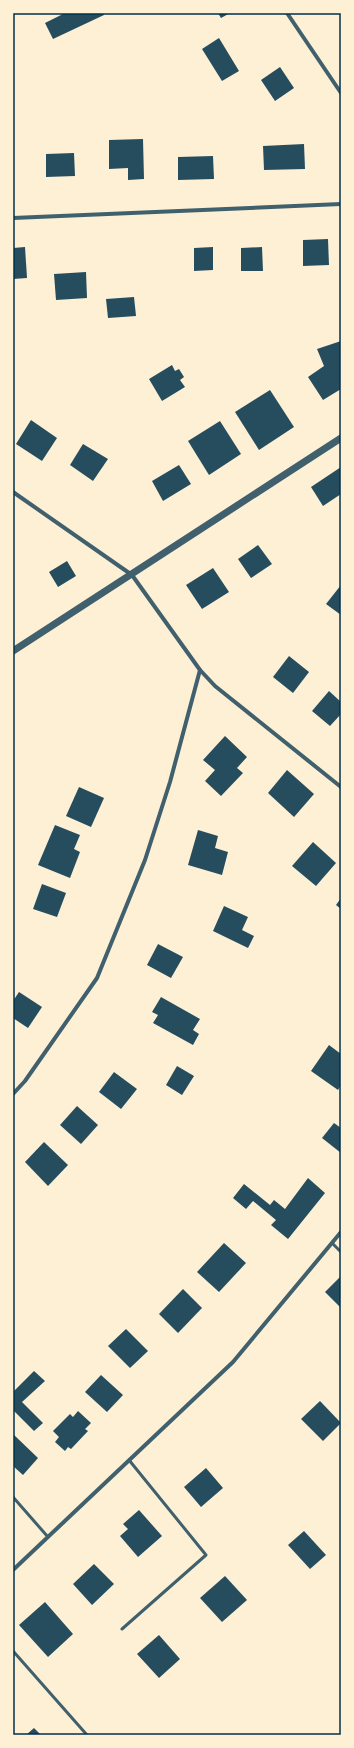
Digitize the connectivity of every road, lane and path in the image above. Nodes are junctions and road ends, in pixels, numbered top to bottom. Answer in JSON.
{"nodes":[{"id":1,"x":287,"y":13,"type":"edge"},
{"id":2,"x":341,"y":93,"type":"edge"},
{"id":3,"x":341,"y":204,"type":"edge"},
{"id":4,"x":13,"y":218,"type":"edge"},
{"id":5,"x":341,"y":438,"type":"edge"},
{"id":6,"x":13,"y":492,"type":"edge"},
{"id":7,"x":132,"y":575,"type":"junction"},
{"id":8,"x":13,"y":651,"type":"edge"},
{"id":9,"x":200,"y":670,"type":"junction"},
{"id":10,"x":341,"y":787,"type":"edge"},
{"id":11,"x":13,"y":1094,"type":"edge"},
{"id":12,"x":341,"y":1232,"type":"edge"},
{"id":13,"x":332,"y":1243,"type":"junction"},
{"id":14,"x":341,"y":1252,"type":"edge"},
{"id":15,"x":129,"y":1460,"type":"junction"},
{"id":16,"x":13,"y":1497,"type":"edge"},
{"id":17,"x":48,"y":1537,"type":"junction"},
{"id":18,"x":13,"y":1570,"type":"edge"},
{"id":19,"x":122,"y":1629,"type":"dead end"},
{"id":20,"x":13,"y":1651,"type":"edge"},
{"id":21,"x":87,"y":1735,"type":"edge"}],
"edges":[{"from":1,"to":2,"type":"street"},
{"from":3,"to":4,"type":"street"},
{"from":5,"to":7,"type":"street"},
{"from":6,"to":7,"type":"street"},
{"from":7,"to":8,"type":"street"},
{"from":7,"to":9,"type":"street"},
{"from":9,"to":10,"type":"street"},
{"from":9,"to":11,"type":"street"},
{"from":12,"to":13,"type":"street"},
{"from":13,"to":14,"type":"lane"},
{"from":13,"to":15,"type":"street"},
{"from":15,"to":17,"type":"street"},
{"from":15,"to":19,"type":"lane"},
{"from":16,"to":17,"type":"lane"},
{"from":17,"to":18,"type":"street"},
{"from":20,"to":21,"type":"lane"}]}
